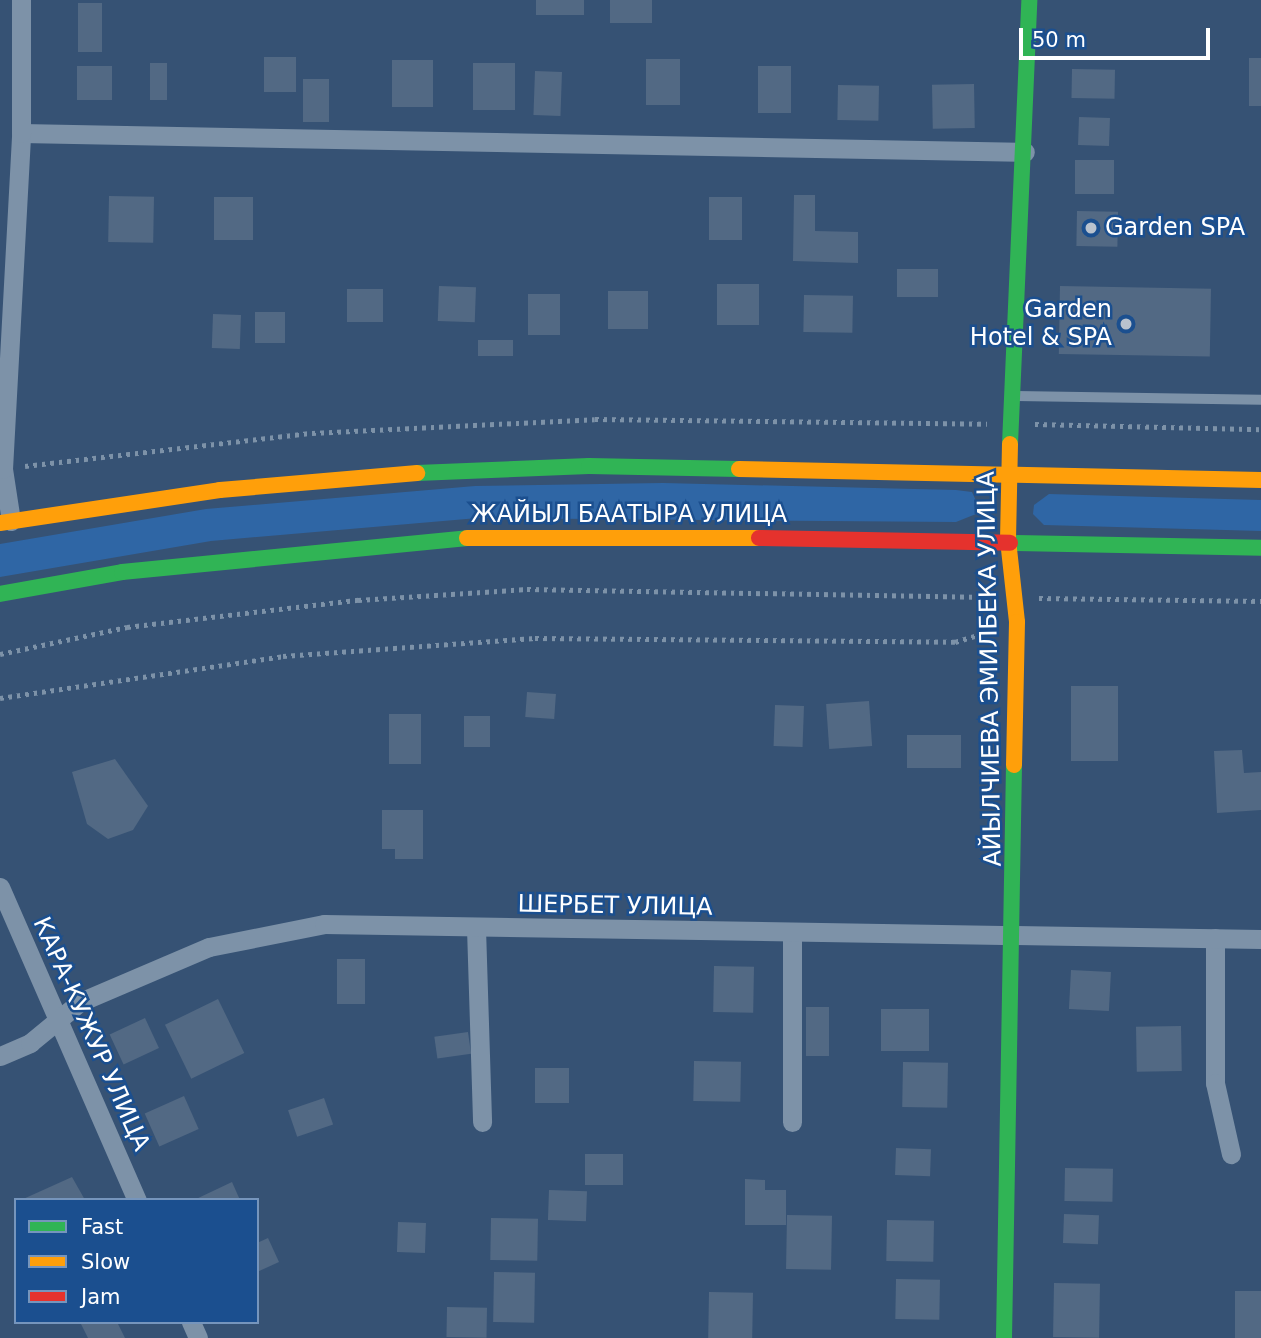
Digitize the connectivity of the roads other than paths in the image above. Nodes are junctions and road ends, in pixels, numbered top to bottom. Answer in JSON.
{"nodes":[{"id":1,"x":22,"y":0,"type":"edge"},
{"id":2,"x":1029,"y":0,"type":"edge"},
{"id":3,"x":21,"y":133,"type":"junction"},
{"id":4,"x":1025,"y":152,"type":"junction"},
{"id":5,"x":1015,"y":396,"type":"junction"},
{"id":6,"x":1261,"y":400,"type":"edge"},
{"id":7,"x":1009,"y":473,"type":"junction"},
{"id":8,"x":1261,"y":480,"type":"edge"},
{"id":9,"x":6,"y":522,"type":"edge"},
{"id":10,"x":1008,"y":540,"type":"junction"},
{"id":11,"x":1261,"y":548,"type":"edge"},
{"id":12,"x":0,"y":594,"type":"edge"},
{"id":13,"x":0,"y":887,"type":"edge"},
{"id":14,"x":476,"y":928,"type":"junction"},
{"id":15,"x":792,"y":933,"type":"junction"},
{"id":16,"x":1015,"y":936,"type":"junction"},
{"id":17,"x":1215,"y":938,"type":"junction"},
{"id":18,"x":1261,"y":939,"type":"edge"},
{"id":19,"x":59,"y":1020,"type":"junction"},
{"id":20,"x":0,"y":1056,"type":"edge"},
{"id":21,"x":482,"y":1122,"type":"dead end"},
{"id":22,"x":792,"y":1122,"type":"dead end"},
{"id":23,"x":1231,"y":1154,"type":"dead end"},
{"id":24,"x":137,"y":1198,"type":"edge"},
{"id":25,"x":1004,"y":1338,"type":"edge"}],
"edges":[{"from":1,"to":3,"type":"street"},
{"from":2,"to":4,"type":"main road","name":"АЙЫЛЧИЕВА ЭМИЛБЕКА УЛИЦА"},
{"from":3,"to":4,"type":"street"},
{"from":3,"to":9,"type":"street"},
{"from":4,"to":5,"type":"main road","name":"АЙЫЛЧИЕВА ЭМИЛБЕКА УЛИЦА"},
{"from":5,"to":6,"type":"lane"},
{"from":5,"to":7,"type":"main road","name":"АЙЫЛЧИЕВА ЭМИЛБЕКА УЛИЦА"},
{"from":7,"to":8,"type":"main road","name":"ЖАЙЫЛ БААТЫРА УЛИЦА"},
{"from":7,"to":9,"type":"main road","name":"ЖАЙЫЛ БААТЫРА УЛИЦА"},
{"from":7,"to":10,"type":"main road","name":"АЙЫЛЧИЕВА ЭМИЛБЕКА УЛИЦА"},
{"from":10,"to":11,"type":"main road","name":"ЖАЙЫЛ БААТЫРА УЛИЦА"},
{"from":10,"to":12,"type":"main road","name":"ЖАЙЫЛ БААТЫРА УЛИЦА"},
{"from":10,"to":16,"type":"main road","name":"АЙЫЛЧИЕВА ЭМИЛБЕКА УЛИЦА"},
{"from":13,"to":19,"type":"street","name":"КАРА-КУЖУР УЛИЦА"},
{"from":14,"to":15,"type":"street","name":"ШЕРБЕТ УЛИЦА"},
{"from":14,"to":19,"type":"street","name":"ШЕРБЕТ УЛИЦА"},
{"from":14,"to":21,"type":"street"},
{"from":15,"to":16,"type":"street","name":"ШЕРБЕТ УЛИЦА"},
{"from":15,"to":22,"type":"street"},
{"from":16,"to":17,"type":"street","name":"ШЕРБЕТ УЛИЦА"},
{"from":16,"to":25,"type":"main road","name":"АЙЫЛЧИЕВА ЭМИЛБЕКА УЛИЦА"},
{"from":17,"to":18,"type":"street","name":"ШЕРБЕТ УЛИЦА"},
{"from":17,"to":23,"type":"street"},
{"from":19,"to":20,"type":"street","name":"ШЕРБЕТ УЛИЦА"},
{"from":19,"to":24,"type":"street","name":"КАРА-КУЖУР УЛИЦА"}]}
